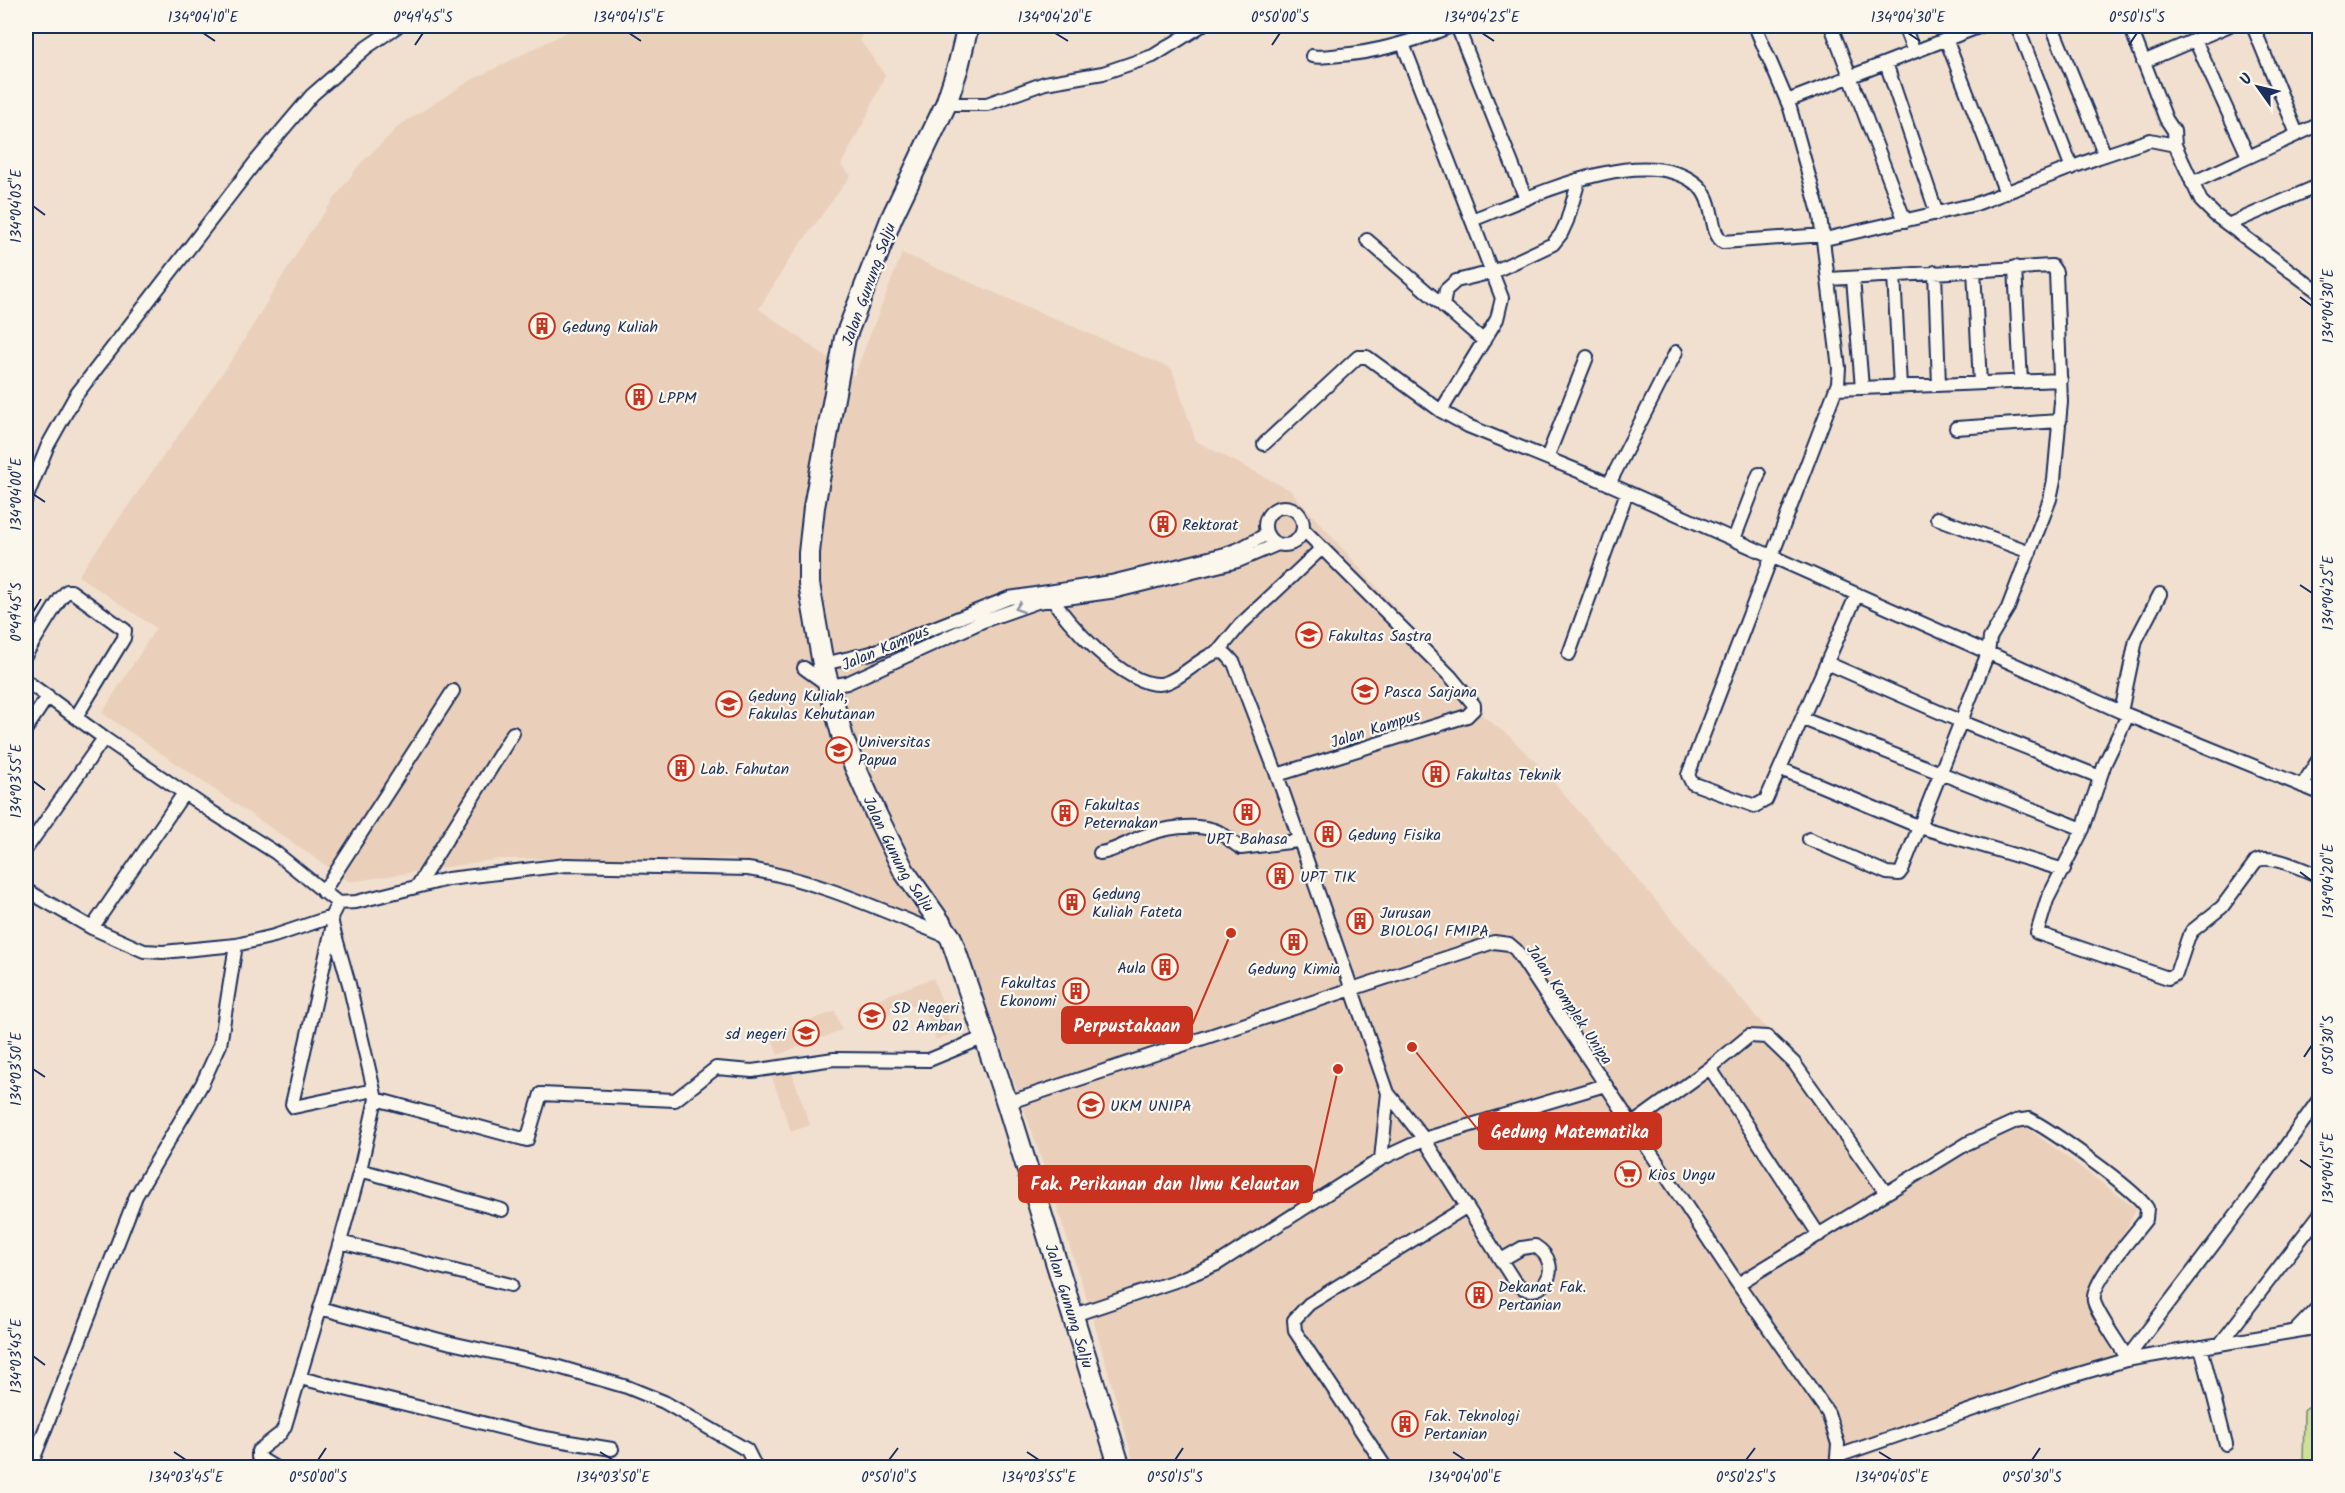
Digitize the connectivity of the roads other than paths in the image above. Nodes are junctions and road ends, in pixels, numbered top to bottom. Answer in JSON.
{"nodes":[{"id":1,"x":398,"y":26,"type":"edge"},
{"id":2,"x":968,"y":26,"type":"edge"},
{"id":3,"x":1201,"y":26,"type":"edge"},
{"id":4,"x":1451,"y":26,"type":"edge"},
{"id":5,"x":1457,"y":26,"type":"edge"},
{"id":6,"x":1755,"y":26,"type":"edge"},
{"id":7,"x":1831,"y":26,"type":"edge"},
{"id":8,"x":1904,"y":26,"type":"edge"},
{"id":9,"x":1979,"y":26,"type":"edge"},
{"id":10,"x":2018,"y":26,"type":"edge"},
{"id":11,"x":2052,"y":26,"type":"edge"},
{"id":12,"x":2130,"y":26,"type":"edge"},
{"id":13,"x":2228,"y":26,"type":"edge"},
{"id":14,"x":2253,"y":26,"type":"edge"},
{"id":15,"x":1946,"y":39,"type":"junction"},
{"id":16,"x":2195,"y":39,"type":"junction"},
{"id":17,"x":1403,"y":44,"type":"junction"},
{"id":18,"x":1914,"y":52,"type":"junction"},
{"id":19,"x":1312,"y":56,"type":"dead end"},
{"id":20,"x":2143,"y":62,"type":"junction"},
{"id":21,"x":1886,"y":63,"type":"junction"},
{"id":22,"x":1850,"y":77,"type":"junction"},
{"id":23,"x":1787,"y":101,"type":"junction"},
{"id":24,"x":946,"y":104,"type":"junction"},
{"id":25,"x":2319,"y":124,"type":"edge"},
{"id":26,"x":2297,"y":134,"type":"junction"},
{"id":27,"x":2175,"y":145,"type":"junction"},
{"id":28,"x":2105,"y":155,"type":"junction"},
{"id":29,"x":2248,"y":156,"type":"junction"},
{"id":30,"x":2072,"y":168,"type":"junction"},
{"id":31,"x":1579,"y":180,"type":"junction"},
{"id":32,"x":2192,"y":183,"type":"junction"},
{"id":33,"x":2319,"y":184,"type":"edge"},
{"id":34,"x":2006,"y":193,"type":"junction"},
{"id":35,"x":1526,"y":199,"type":"junction"},
{"id":36,"x":1937,"y":214,"type":"junction"},
{"id":37,"x":1472,"y":220,"type":"junction"},
{"id":38,"x":1905,"y":221,"type":"junction"},
{"id":39,"x":2230,"y":224,"type":"junction"},
{"id":40,"x":1824,"y":237,"type":"junction"},
{"id":41,"x":1367,"y":240,"type":"dead end"},
{"id":42,"x":2015,"y":267,"type":"junction"},
{"id":43,"x":1974,"y":270,"type":"junction"},
{"id":44,"x":1493,"y":272,"type":"junction"},
{"id":45,"x":1935,"y":272,"type":"junction"},
{"id":46,"x":1894,"y":275,"type":"junction"},
{"id":47,"x":1853,"y":278,"type":"junction"},
{"id":48,"x":1829,"y":279,"type":"junction"},
{"id":49,"x":2319,"y":293,"type":"edge"},
{"id":50,"x":1443,"y":306,"type":"junction"},
{"id":51,"x":1484,"y":341,"type":"junction"},
{"id":52,"x":1676,"y":352,"type":"dead end"},
{"id":53,"x":1587,"y":357,"type":"dead end"},
{"id":54,"x":2061,"y":380,"type":"junction"},
{"id":55,"x":2021,"y":382,"type":"junction"},
{"id":56,"x":1980,"y":383,"type":"junction"},
{"id":57,"x":1939,"y":385,"type":"junction"},
{"id":58,"x":1900,"y":386,"type":"junction"},
{"id":59,"x":1862,"y":388,"type":"junction"},
{"id":60,"x":1836,"y":389,"type":"junction"},
{"id":61,"x":1441,"y":411,"type":"junction"},
{"id":62,"x":2060,"y":421,"type":"junction"},
{"id":63,"x":1956,"y":428,"type":"dead end"},
{"id":64,"x":1264,"y":444,"type":"dead end"},
{"id":65,"x":1547,"y":458,"type":"junction"},
{"id":66,"x":1759,"y":474,"type":"dead end"},
{"id":67,"x":1609,"y":484,"type":"junction"},
{"id":68,"x":1627,"y":492,"type":"junction"},
{"id":69,"x":26,"y":500,"type":"edge"},
{"id":70,"x":1937,"y":518,"type":"dead end"},
{"id":71,"x":1303,"y":529,"type":"junction"},
{"id":72,"x":1267,"y":534,"type":"junction"},
{"id":73,"x":1734,"y":539,"type":"junction"},
{"id":74,"x":1278,"y":544,"type":"junction"},
{"id":75,"x":1322,"y":548,"type":"junction"},
{"id":76,"x":2030,"y":552,"type":"junction"},
{"id":77,"x":1773,"y":556,"type":"junction"},
{"id":78,"x":1214,"y":562,"type":"junction"},
{"id":79,"x":1076,"y":593,"type":"junction"},
{"id":80,"x":1857,"y":594,"type":"junction"},
{"id":81,"x":2160,"y":594,"type":"dead end"},
{"id":82,"x":1051,"y":597,"type":"junction"},
{"id":83,"x":1072,"y":623,"type":"junction"},
{"id":84,"x":1218,"y":652,"type":"junction"},
{"id":85,"x":1988,"y":653,"type":"junction"},
{"id":86,"x":26,"y":654,"type":"edge"},
{"id":87,"x":1569,"y":654,"type":"dead end"},
{"id":88,"x":1827,"y":663,"type":"junction"},
{"id":89,"x":823,"y":664,"type":"junction"},
{"id":90,"x":26,"y":681,"type":"edge"},
{"id":91,"x":829,"y":686,"type":"junction"},
{"id":92,"x":453,"y":691,"type":"dead end"},
{"id":93,"x":48,"y":696,"type":"junction"},
{"id":94,"x":2125,"y":714,"type":"junction"},
{"id":95,"x":76,"y":717,"type":"junction"},
{"id":96,"x":1803,"y":719,"type":"junction"},
{"id":97,"x":1962,"y":722,"type":"junction"},
{"id":98,"x":26,"y":729,"type":"edge"},
{"id":99,"x":513,"y":733,"type":"dead end"},
{"id":100,"x":104,"y":738,"type":"junction"},
{"id":101,"x":2319,"y":757,"type":"edge"},
{"id":102,"x":1781,"y":769,"type":"junction"},
{"id":103,"x":1277,"y":774,"type":"junction"},
{"id":104,"x":1941,"y":775,"type":"junction"},
{"id":105,"x":2100,"y":777,"type":"junction"},
{"id":106,"x":2302,"y":786,"type":"junction"},
{"id":107,"x":184,"y":793,"type":"junction"},
{"id":108,"x":2319,"y":793,"type":"edge"},
{"id":109,"x":1920,"y":827,"type":"junction"},
{"id":110,"x":2083,"y":829,"type":"junction"},
{"id":111,"x":1809,"y":839,"type":"dead end"},
{"id":112,"x":1298,"y":841,"type":"junction"},
{"id":113,"x":26,"y":849,"type":"edge"},
{"id":114,"x":1100,"y":853,"type":"dead end"},
{"id":115,"x":2064,"y":870,"type":"junction"},
{"id":116,"x":2319,"y":876,"type":"edge"},
{"id":117,"x":418,"y":885,"type":"junction"},
{"id":118,"x":26,"y":890,"type":"edge"},
{"id":119,"x":323,"y":892,"type":"junction"},
{"id":120,"x":338,"y":903,"type":"junction"},
{"id":121,"x":332,"y":923,"type":"junction"},
{"id":122,"x":92,"y":928,"type":"junction"},
{"id":123,"x":951,"y":938,"type":"junction"},
{"id":124,"x":236,"y":945,"type":"junction"},
{"id":125,"x":1353,"y":987,"type":"junction"},
{"id":126,"x":984,"y":1037,"type":"junction"},
{"id":127,"x":1710,"y":1068,"type":"junction"},
{"id":128,"x":1605,"y":1085,"type":"junction"},
{"id":129,"x":1388,"y":1093,"type":"junction"},
{"id":130,"x":375,"y":1094,"type":"junction"},
{"id":131,"x":2319,"y":1098,"type":"edge"},
{"id":132,"x":1007,"y":1103,"type":"junction"},
{"id":133,"x":1631,"y":1125,"type":"junction"},
{"id":134,"x":1424,"y":1139,"type":"junction"},
{"id":135,"x":1381,"y":1159,"type":"junction"},
{"id":136,"x":360,"y":1170,"type":"junction"},
{"id":137,"x":1886,"y":1193,"type":"junction"},
{"id":138,"x":1466,"y":1207,"type":"junction"},
{"id":139,"x":502,"y":1210,"type":"dead end"},
{"id":140,"x":2319,"y":1214,"type":"edge"},
{"id":141,"x":1819,"y":1235,"type":"junction"},
{"id":142,"x":340,"y":1242,"type":"junction"},
{"id":143,"x":1501,"y":1260,"type":"dead end"},
{"id":144,"x":1738,"y":1284,"type":"junction"},
{"id":145,"x":511,"y":1285,"type":"dead end"},
{"id":146,"x":2319,"y":1305,"type":"edge"},
{"id":147,"x":320,"y":1308,"type":"junction"},
{"id":148,"x":1074,"y":1315,"type":"junction"},
{"id":149,"x":2319,"y":1327,"type":"edge"},
{"id":150,"x":2296,"y":1329,"type":"junction"},
{"id":151,"x":2221,"y":1343,"type":"junction"},
{"id":152,"x":2201,"y":1347,"type":"junction"},
{"id":153,"x":2126,"y":1359,"type":"junction"},
{"id":154,"x":300,"y":1378,"type":"junction"},
{"id":155,"x":2226,"y":1444,"type":"dead end"},
{"id":156,"x":612,"y":1449,"type":"dead end"},
{"id":157,"x":1837,"y":1462,"type":"edge"},
{"id":158,"x":1119,"y":1464,"type":"edge"},
{"id":159,"x":30,"y":1467,"type":"edge"},
{"id":160,"x":276,"y":1467,"type":"edge"},
{"id":161,"x":756,"y":1467,"type":"edge"},
{"id":162,"x":1097,"y":1467,"type":"edge"},
{"id":163,"x":1386,"y":1467,"type":"edge"}],
"edges":[{"from":1,"to":69,"type":"street"},
{"from":2,"to":24,"type":"main road","name":"Jalan Gunung Salju"},
{"from":3,"to":24,"type":"street"},
{"from":4,"to":17,"type":"street"},
{"from":5,"to":35,"type":"street"},
{"from":6,"to":23,"type":"street"},
{"from":7,"to":22,"type":"street"},
{"from":8,"to":18,"type":"street"},
{"from":9,"to":15,"type":"street"},
{"from":10,"to":30,"type":"street"},
{"from":11,"to":28,"type":"street"},
{"from":12,"to":20,"type":"street"},
{"from":13,"to":16,"type":"street"},
{"from":14,"to":26,"type":"street"},
{"from":15,"to":18,"type":"street"},
{"from":15,"to":34,"type":"street"},
{"from":16,"to":20,"type":"street"},
{"from":16,"to":29,"type":"street"},
{"from":17,"to":19,"type":"street"},
{"from":17,"to":37,"type":"street"},
{"from":18,"to":21,"type":"street"},
{"from":20,"to":27,"type":"street"},
{"from":21,"to":22,"type":"street"},
{"from":21,"to":36,"type":"street"},
{"from":22,"to":23,"type":"street"},
{"from":22,"to":38,"type":"street"},
{"from":23,"to":40,"type":"street"},
{"from":24,"to":89,"type":"main road","name":"Jalan Gunung Salju"},
{"from":25,"to":26,"type":"street"},
{"from":26,"to":29,"type":"street"},
{"from":27,"to":28,"type":"street"},
{"from":27,"to":32,"type":"street"},
{"from":28,"to":30,"type":"street"},
{"from":29,"to":32,"type":"street"},
{"from":30,"to":34,"type":"street"},
{"from":31,"to":35,"type":"street"},
{"from":31,"to":40,"type":"street"},
{"from":31,"to":44,"type":"street"},
{"from":32,"to":39,"type":"street"},
{"from":33,"to":39,"type":"street"},
{"from":34,"to":36,"type":"street"},
{"from":35,"to":37,"type":"street"},
{"from":36,"to":38,"type":"street"},
{"from":37,"to":44,"type":"street"},
{"from":38,"to":40,"type":"street"},
{"from":39,"to":49,"type":"street"},
{"from":40,"to":48,"type":"street"},
{"from":41,"to":50,"type":"street"},
{"from":42,"to":43,"type":"street"},
{"from":42,"to":54,"type":"street"},
{"from":42,"to":55,"type":"street"},
{"from":43,"to":45,"type":"street"},
{"from":43,"to":56,"type":"street"},
{"from":44,"to":50,"type":"street"},
{"from":44,"to":51,"type":"street"},
{"from":45,"to":46,"type":"street"},
{"from":45,"to":57,"type":"street"},
{"from":46,"to":47,"type":"street"},
{"from":46,"to":58,"type":"street"},
{"from":47,"to":48,"type":"street"},
{"from":47,"to":59,"type":"street"},
{"from":48,"to":60,"type":"street"},
{"from":50,"to":51,"type":"street"},
{"from":51,"to":61,"type":"street"},
{"from":52,"to":67,"type":"street"},
{"from":53,"to":65,"type":"street"},
{"from":54,"to":55,"type":"street"},
{"from":54,"to":62,"type":"street"},
{"from":55,"to":56,"type":"street"},
{"from":56,"to":57,"type":"street"},
{"from":57,"to":58,"type":"street"},
{"from":58,"to":59,"type":"street"},
{"from":59,"to":60,"type":"street"},
{"from":60,"to":77,"type":"street"},
{"from":61,"to":64,"type":"street"},
{"from":61,"to":65,"type":"street"},
{"from":62,"to":63,"type":"street"},
{"from":62,"to":76,"type":"street"},
{"from":65,"to":67,"type":"street"},
{"from":66,"to":73,"type":"street"},
{"from":67,"to":68,"type":"street"},
{"from":68,"to":73,"type":"street"},
{"from":68,"to":87,"type":"street"},
{"from":70,"to":76,"type":"street"},
{"from":71,"to":72,"type":"street","name":"Jalan Kampus"},
{"from":71,"to":74,"type":"street","name":"Jalan Kampus"},
{"from":71,"to":75,"type":"street","name":"Jalan Kampus"},
{"from":72,"to":74,"type":"street"},
{"from":72,"to":78,"type":"street","name":"Jalan Kampus"},
{"from":73,"to":77,"type":"street"},
{"from":74,"to":78,"type":"street","name":"Jalan Kampus"},
{"from":75,"to":84,"type":"street"},
{"from":75,"to":103,"type":"street","name":"Jalan Kampus"},
{"from":76,"to":85,"type":"street"},
{"from":77,"to":80,"type":"street"},
{"from":77,"to":102,"type":"street"},
{"from":78,"to":79,"type":"street","name":"Jalan Kampus"},
{"from":79,"to":82,"type":"street","name":"Jalan Kampus"},
{"from":79,"to":83,"type":"street"},
{"from":80,"to":85,"type":"street"},
{"from":80,"to":88,"type":"street"},
{"from":81,"to":94,"type":"street"},
{"from":82,"to":83,"type":"street"},
{"from":82,"to":89,"type":"street","name":"Jalan Kampus"},
{"from":82,"to":91,"type":"street","name":"Jalan Kampus","one_way":true},
{"from":83,"to":84,"type":"street"},
{"from":84,"to":103,"type":"street"},
{"from":85,"to":94,"type":"street"},
{"from":85,"to":97,"type":"street"},
{"from":86,"to":95,"type":"street"},
{"from":88,"to":96,"type":"street"},
{"from":88,"to":97,"type":"street"},
{"from":89,"to":91,"type":"main road","name":"Jalan Gunung Salju"},
{"from":90,"to":93,"type":"street"},
{"from":91,"to":123,"type":"main road","name":"Jalan Gunung Salju"},
{"from":92,"to":119,"type":"street"},
{"from":93,"to":95,"type":"street"},
{"from":93,"to":98,"type":"street"},
{"from":94,"to":105,"type":"street"},
{"from":94,"to":106,"type":"street"},
{"from":95,"to":100,"type":"street"},
{"from":96,"to":102,"type":"street"},
{"from":96,"to":104,"type":"street"},
{"from":97,"to":104,"type":"street"},
{"from":97,"to":105,"type":"street"},
{"from":99,"to":117,"type":"street"},
{"from":100,"to":107,"type":"street"},
{"from":100,"to":113,"type":"street"},
{"from":101,"to":106,"type":"street"},
{"from":102,"to":109,"type":"street"},
{"from":103,"to":112,"type":"street"},
{"from":104,"to":109,"type":"street"},
{"from":104,"to":110,"type":"street"},
{"from":105,"to":110,"type":"street"},
{"from":106,"to":108,"type":"street"},
{"from":107,"to":119,"type":"street"},
{"from":107,"to":122,"type":"street"},
{"from":109,"to":111,"type":"street"},
{"from":109,"to":115,"type":"street"},
{"from":110,"to":115,"type":"street"},
{"from":112,"to":114,"type":"street"},
{"from":112,"to":125,"type":"street"},
{"from":115,"to":116,"type":"street"},
{"from":117,"to":120,"type":"street"},
{"from":117,"to":123,"type":"street"},
{"from":118,"to":122,"type":"street"},
{"from":119,"to":120,"type":"street"},
{"from":120,"to":121,"type":"street"},
{"from":121,"to":124,"type":"street"},
{"from":121,"to":130,"type":"street"},
{"from":121,"to":130,"type":"street"},
{"from":122,"to":124,"type":"street"},
{"from":123,"to":126,"type":"main road","name":"Jalan Gunung Salju"},
{"from":124,"to":159,"type":"street"},
{"from":125,"to":128,"type":"street","name":"Jalan Komplek Unipa"},
{"from":125,"to":129,"type":"street"},
{"from":125,"to":132,"type":"street","name":"Jalan Komplek Unipa"},
{"from":126,"to":130,"type":"street"},
{"from":126,"to":132,"type":"main road","name":"Jalan Gunung Salju"},
{"from":127,"to":133,"type":"street"},
{"from":127,"to":137,"type":"street"},
{"from":127,"to":141,"type":"street"},
{"from":128,"to":133,"type":"street","name":"Jalan Komplek Unipa"},
{"from":128,"to":134,"type":"street"},
{"from":129,"to":134,"type":"street"},
{"from":129,"to":135,"type":"street"},
{"from":130,"to":136,"type":"street"},
{"from":131,"to":153,"type":"street"},
{"from":132,"to":148,"type":"main road","name":"Jalan Gunung Salju"},
{"from":133,"to":144,"type":"street","name":"Jalan Komplek Unipa"},
{"from":134,"to":135,"type":"street"},
{"from":134,"to":138,"type":"street"},
{"from":135,"to":148,"type":"street"},
{"from":136,"to":139,"type":"street"},
{"from":136,"to":142,"type":"street"},
{"from":137,"to":141,"type":"street"},
{"from":137,"to":153,"type":"street"},
{"from":138,"to":143,"type":"street"},
{"from":138,"to":163,"type":"street"},
{"from":140,"to":151,"type":"street"},
{"from":141,"to":144,"type":"street"},
{"from":142,"to":145,"type":"street"},
{"from":142,"to":147,"type":"street"},
{"from":144,"to":157,"type":"street","name":"Jalan Komplek Unipa"},
{"from":146,"to":150,"type":"street"},
{"from":147,"to":154,"type":"street"},
{"from":147,"to":161,"type":"street"},
{"from":148,"to":158,"type":"main road","name":"Jalan Gunung Salju"},
{"from":149,"to":150,"type":"street"},
{"from":150,"to":151,"type":"street"},
{"from":151,"to":152,"type":"street"},
{"from":152,"to":153,"type":"street"},
{"from":152,"to":155,"type":"street"},
{"from":153,"to":157,"type":"street"},
{"from":154,"to":156,"type":"street"},
{"from":154,"to":160,"type":"street"},
{"from":158,"to":162,"type":"street"}]}
